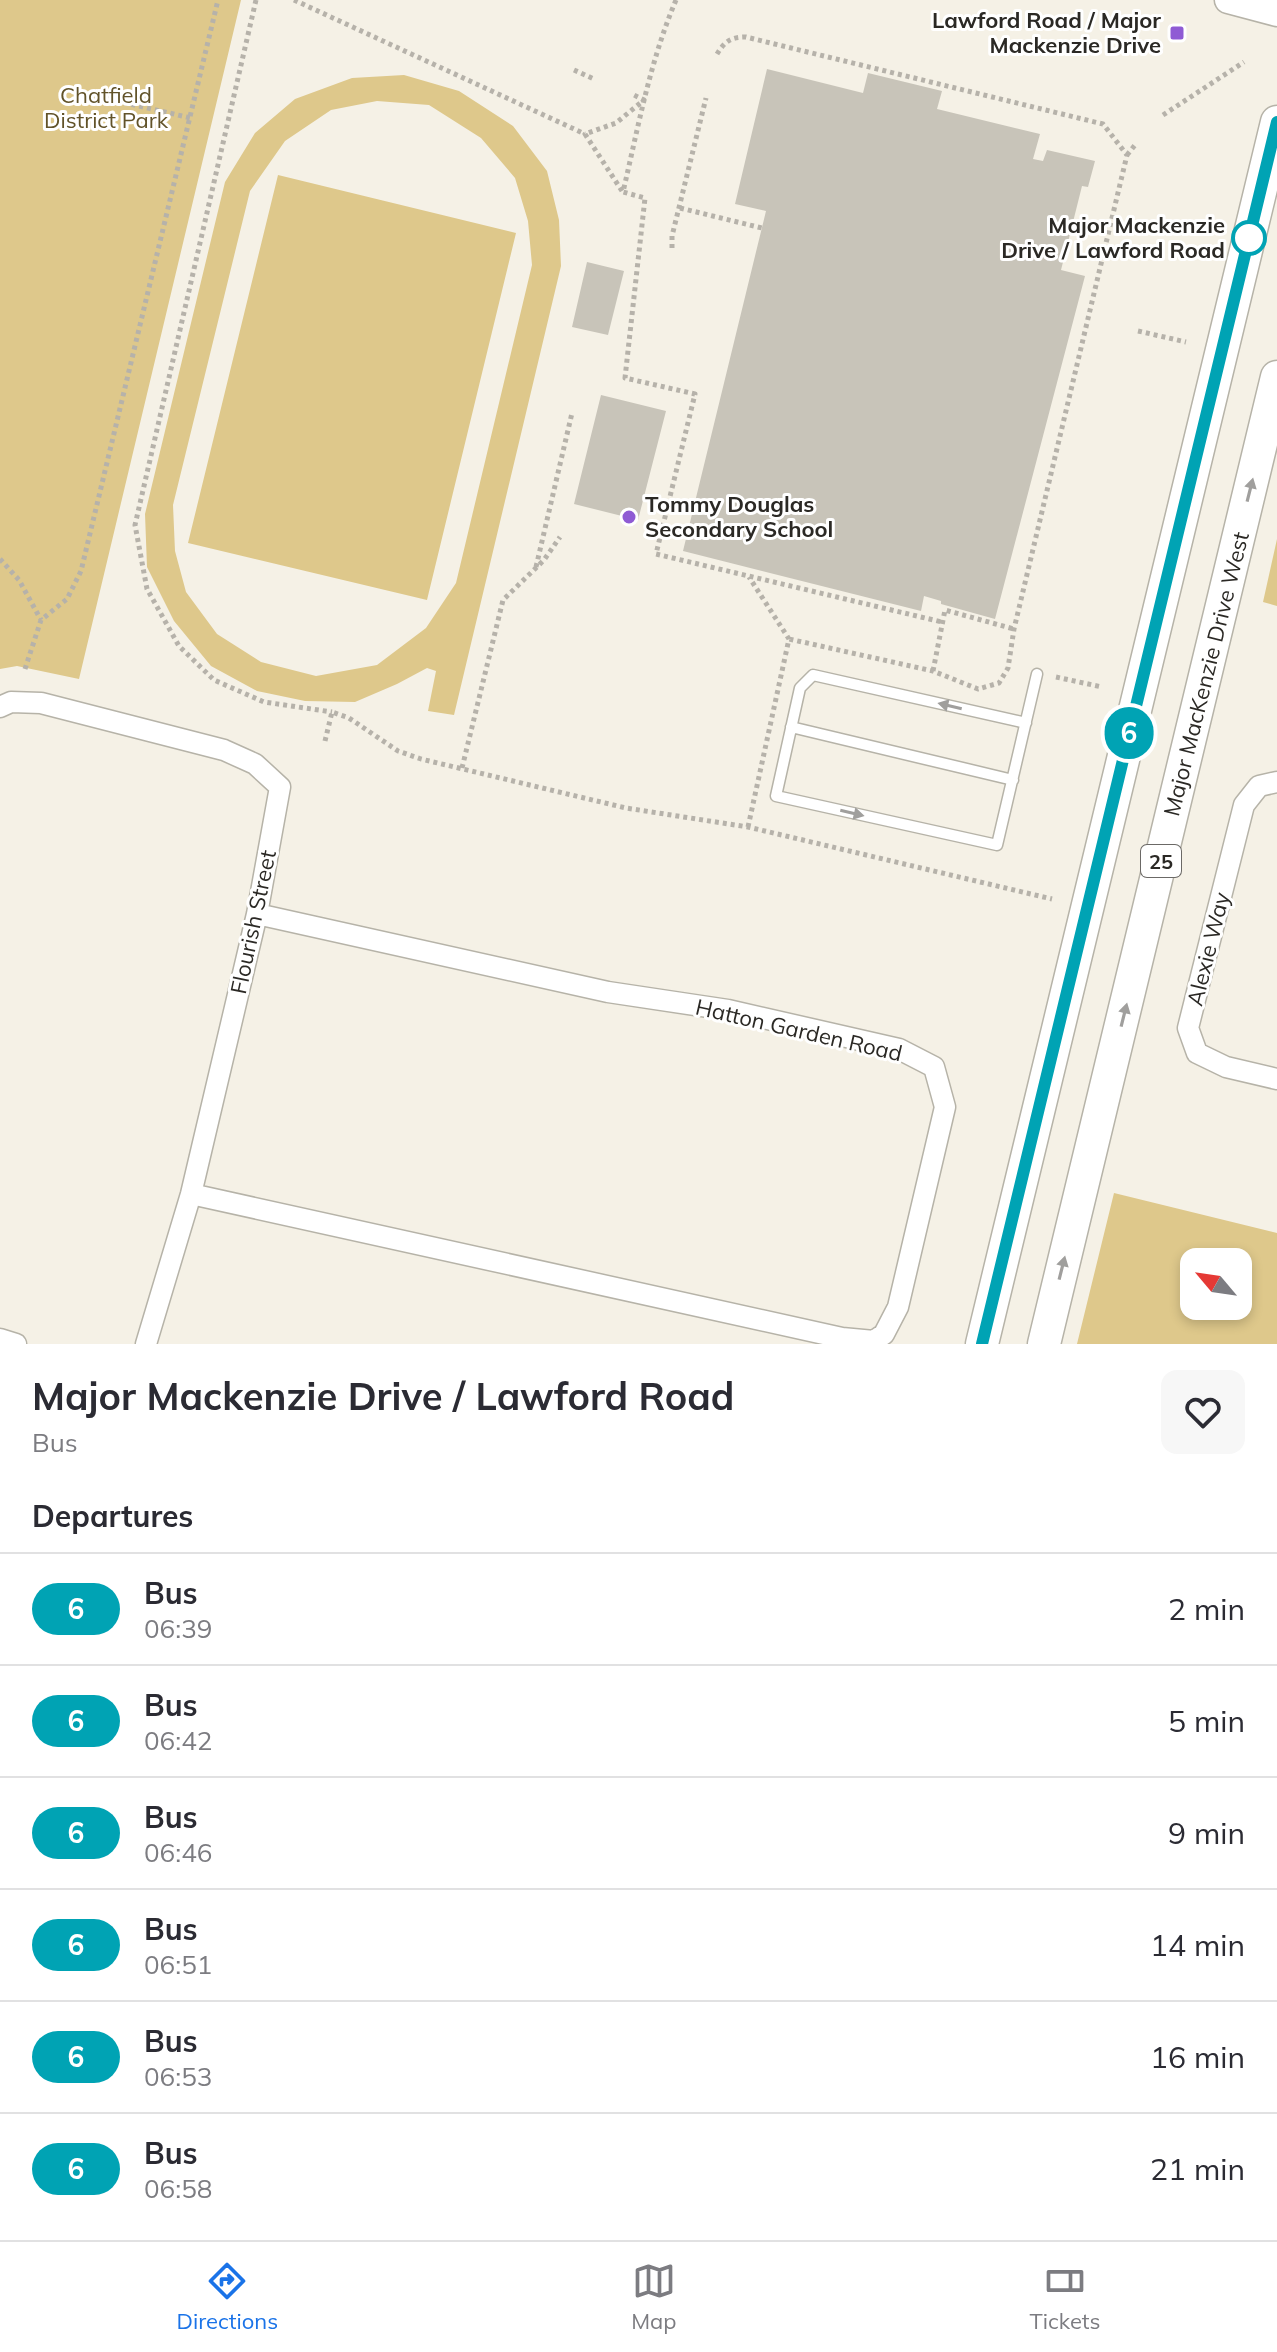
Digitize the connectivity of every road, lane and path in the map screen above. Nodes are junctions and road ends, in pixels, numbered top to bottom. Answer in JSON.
{"nodes":[{"id":1,"x":218,"y":0,"type":"edge"},
{"id":2,"x":256,"y":0,"type":"edge"},
{"id":3,"x":294,"y":0,"type":"edge"},
{"id":4,"x":676,"y":0,"type":"edge"},
{"id":5,"x":1228,"y":0,"type":"edge"},
{"id":6,"x":1277,"y":13,"type":"edge"},
{"id":7,"x":717,"y":54,"type":"dead end"},
{"id":8,"x":1244,"y":62,"type":"dead end"},
{"id":9,"x":574,"y":70,"type":"dead end"},
{"id":10,"x":594,"y":79,"type":"dead end"},
{"id":11,"x":634,"y":95,"type":"dead end"},
{"id":12,"x":706,"y":98,"type":"dead end"},
{"id":13,"x":108,"y":99,"type":"dead end"},
{"id":14,"x":644,"y":100,"type":"junction"},
{"id":15,"x":1163,"y":115,"type":"dead end"},
{"id":16,"x":191,"y":118,"type":"junction"},
{"id":17,"x":1277,"y":122,"type":"edge"},
{"id":18,"x":585,"y":134,"type":"junction"},
{"id":19,"x":1135,"y":145,"type":"dead end"},
{"id":20,"x":1127,"y":155,"type":"junction"},
{"id":21,"x":623,"y":192,"type":"junction"},
{"id":22,"x":680,"y":208,"type":"junction"},
{"id":23,"x":762,"y":228,"type":"dead end"},
{"id":24,"x":672,"y":248,"type":"dead end"},
{"id":25,"x":1138,"y":331,"type":"dead end"},
{"id":26,"x":1186,"y":342,"type":"dead end"},
{"id":27,"x":1277,"y":377,"type":"edge"},
{"id":28,"x":572,"y":413,"type":"dead end"},
{"id":29,"x":560,"y":537,"type":"dead end"},
{"id":30,"x":0,"y":559,"type":"edge"},
{"id":31,"x":536,"y":568,"type":"junction"},
{"id":32,"x":749,"y":576,"type":"junction"},
{"id":33,"x":41,"y":620,"type":"junction"},
{"id":34,"x":942,"y":622,"type":"junction"},
{"id":35,"x":1014,"y":629,"type":"junction"},
{"id":36,"x":789,"y":639,"type":"junction"},
{"id":37,"x":1008,"y":668,"type":"junction"},
{"id":38,"x":25,"y":669,"type":"dead end"},
{"id":39,"x":1019,"y":670,"type":"dead end"},
{"id":40,"x":933,"y":671,"type":"junction"},
{"id":41,"x":1037,"y":674,"type":"dead end"},
{"id":42,"x":1056,"y":677,"type":"dead end"},
{"id":43,"x":1102,"y":687,"type":"dead end"},
{"id":44,"x":0,"y":707,"type":"edge"},
{"id":45,"x":332,"y":712,"type":"junction"},
{"id":46,"x":1026,"y":723,"type":"junction"},
{"id":47,"x":791,"y":727,"type":"junction"},
{"id":48,"x":325,"y":741,"type":"dead end"},
{"id":49,"x":462,"y":768,"type":"junction"},
{"id":50,"x":1013,"y":780,"type":"junction"},
{"id":51,"x":1277,"y":782,"type":"edge"},
{"id":52,"x":748,"y":827,"type":"junction"},
{"id":53,"x":1052,"y":899,"type":"dead end"},
{"id":54,"x":257,"y":914,"type":"junction"},
{"id":55,"x":1277,"y":1079,"type":"edge"},
{"id":56,"x":191,"y":1194,"type":"junction"},
{"id":57,"x":0,"y":1339,"type":"edge"},
{"id":58,"x":16,"y":1344,"type":"edge"},
{"id":59,"x":146,"y":1344,"type":"edge"},
{"id":60,"x":982,"y":1344,"type":"edge"},
{"id":61,"x":1044,"y":1344,"type":"edge"}],
"edges":[{"from":1,"to":16,"type":"path"},
{"from":2,"to":45,"type":"path"},
{"from":3,"to":18,"type":"path"},
{"from":4,"to":14,"type":"path"},
{"from":5,"to":6,"type":"street"},
{"from":7,"to":20,"type":"path"},
{"from":8,"to":15,"type":"path"},
{"from":9,"to":10,"type":"path"},
{"from":11,"to":14,"type":"path"},
{"from":12,"to":22,"type":"path"},
{"from":13,"to":16,"type":"path"},
{"from":14,"to":18,"type":"path"},
{"from":14,"to":21,"type":"path"},
{"from":16,"to":33,"type":"path"},
{"from":17,"to":60,"type":"main road"},
{"from":18,"to":21,"type":"path"},
{"from":19,"to":20,"type":"path"},
{"from":20,"to":35,"type":"path"},
{"from":21,"to":32,"type":"path"},
{"from":22,"to":23,"type":"path"},
{"from":22,"to":24,"type":"path"},
{"from":25,"to":26,"type":"path"},
{"from":61,"to":27,"type":"main road","name":"Major MacKenzie Drive West","number":"25","one_way":true},
{"from":28,"to":31,"type":"path"},
{"from":29,"to":31,"type":"path"},
{"from":30,"to":33,"type":"path"},
{"from":31,"to":49,"type":"path"},
{"from":32,"to":34,"type":"path"},
{"from":32,"to":36,"type":"path"},
{"from":33,"to":38,"type":"path"},
{"from":34,"to":35,"type":"path"},
{"from":34,"to":40,"type":"path"},
{"from":35,"to":37,"type":"path"},
{"from":36,"to":40,"type":"path"},
{"from":36,"to":52,"type":"path"},
{"from":37,"to":39,"type":"path"},
{"from":37,"to":40,"type":"path"},
{"from":41,"to":46,"type":"lane"},
{"from":42,"to":43,"type":"path"},
{"from":44,"to":54,"type":"street","name":"Flourish Street"},
{"from":45,"to":48,"type":"path"},
{"from":45,"to":49,"type":"path"},
{"from":46,"to":47,"type":"lane","one_way":true},
{"from":46,"to":50,"type":"lane"},
{"from":47,"to":50,"type":"lane"},
{"from":47,"to":50,"type":"lane","one_way":true},
{"from":49,"to":52,"type":"path"},
{"from":51,"to":55,"type":"street","name":"Alexie Way"},
{"from":52,"to":53,"type":"path"},
{"from":54,"to":56,"type":"street","name":"Flourish Street"},
{"from":54,"to":56,"type":"street","name":"Hatton Garden Road"},
{"from":56,"to":59,"type":"street","name":"Flourish Street"},
{"from":57,"to":58,"type":"street"}]}
